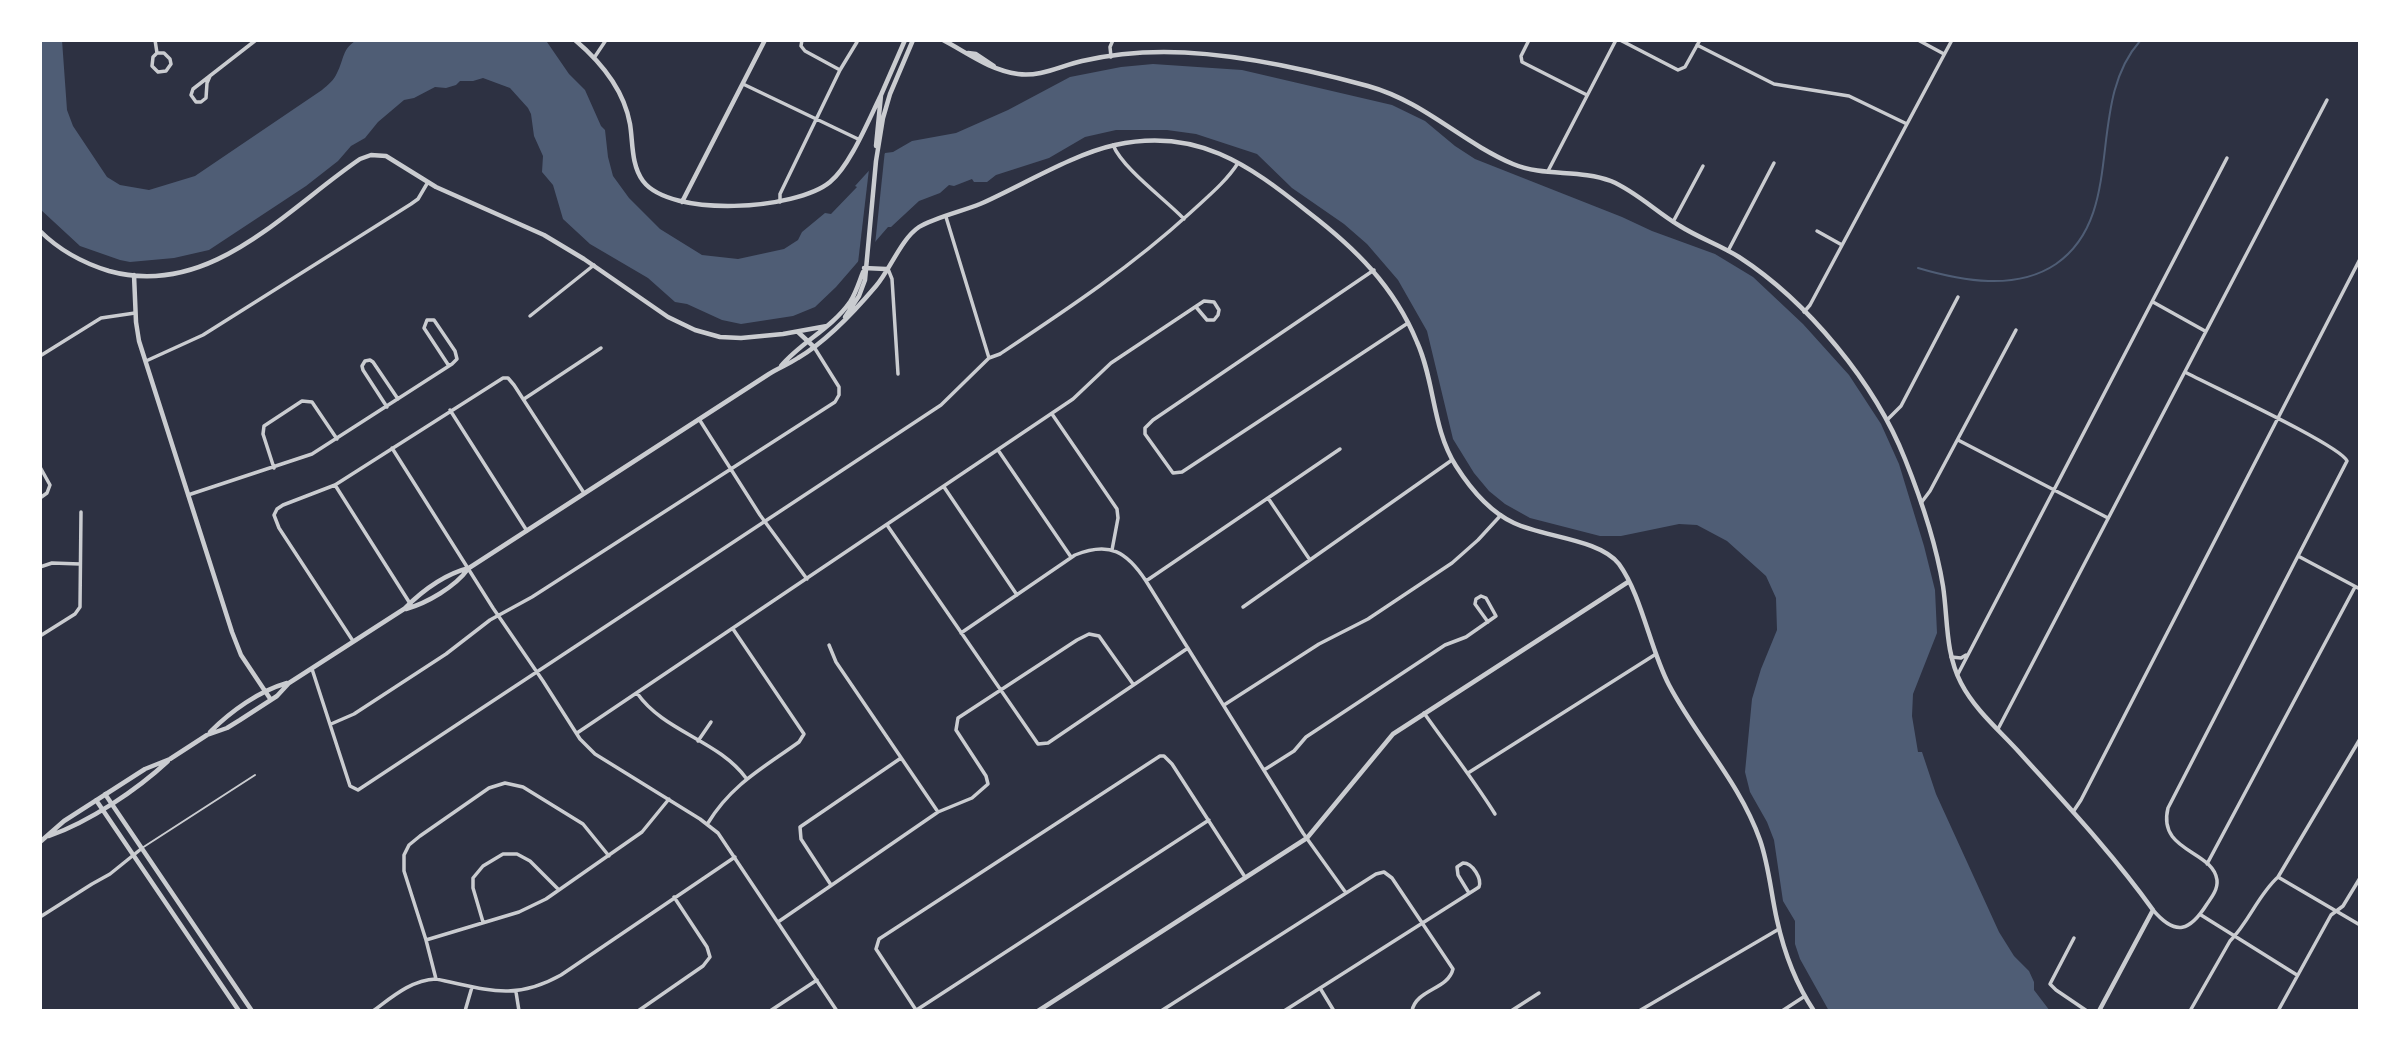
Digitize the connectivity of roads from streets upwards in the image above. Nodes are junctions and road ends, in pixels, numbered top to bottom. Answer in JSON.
{"nodes":[{"id":1,"x":155,"y":40,"type":"edge"},
{"id":2,"x":256,"y":40,"type":"edge"},
{"id":3,"x":575,"y":40,"type":"edge"},
{"id":4,"x":606,"y":40,"type":"edge"},
{"id":5,"x":765,"y":40,"type":"edge"},
{"id":6,"x":802,"y":40,"type":"edge"},
{"id":7,"x":905,"y":40,"type":"edge"},
{"id":8,"x":913,"y":40,"type":"edge"},
{"id":9,"x":943,"y":40,"type":"edge"},
{"id":10,"x":1113,"y":40,"type":"edge"},
{"id":11,"x":1529,"y":40,"type":"edge"},
{"id":12,"x":1618,"y":40,"type":"edge"},
{"id":13,"x":1918,"y":40,"type":"edge"},
{"id":14,"x":1952,"y":40,"type":"edge"},
{"id":15,"x":857,"y":41,"type":"edge"},
{"id":16,"x":1698,"y":43,"type":"edge"},
{"id":17,"x":157,"y":53,"type":"junction"},
{"id":18,"x":1944,"y":54,"type":"junction"},
{"id":19,"x":1111,"y":57,"type":"junction"},
{"id":20,"x":594,"y":58,"type":"junction"},
{"id":21,"x":840,"y":70,"type":"junction"},
{"id":22,"x":210,"y":76,"type":"junction"},
{"id":23,"x":742,"y":84,"type":"junction"},
{"id":24,"x":881,"y":95,"type":"junction"},
{"id":25,"x":1587,"y":95,"type":"junction"},
{"id":26,"x":2327,"y":100,"type":"dead end"},
{"id":27,"x":815,"y":119,"type":"junction"},
{"id":28,"x":1907,"y":124,"type":"junction"},
{"id":29,"x":858,"y":139,"type":"junction"},
{"id":30,"x":1113,"y":145,"type":"junction"},
{"id":31,"x":2227,"y":158,"type":"dead end"},
{"id":32,"x":876,"y":161,"type":"junction"},
{"id":33,"x":1239,"y":161,"type":"junction"},
{"id":34,"x":1774,"y":163,"type":"dead end"},
{"id":35,"x":1703,"y":166,"type":"dead end"},
{"id":36,"x":1548,"y":171,"type":"junction"},
{"id":37,"x":428,"y":182,"type":"junction"},
{"id":38,"x":682,"y":202,"type":"junction"},
{"id":39,"x":780,"y":202,"type":"junction"},
{"id":40,"x":946,"y":217,"type":"junction"},
{"id":41,"x":1184,"y":219,"type":"junction"},
{"id":42,"x":1673,"y":222,"type":"junction"},
{"id":43,"x":40,"y":231,"type":"edge"},
{"id":44,"x":1817,"y":231,"type":"dead end"},
{"id":45,"x":1842,"y":245,"type":"junction"},
{"id":46,"x":1728,"y":251,"type":"junction"},
{"id":47,"x":2360,"y":259,"type":"edge"},
{"id":48,"x":594,"y":265,"type":"junction"},
{"id":49,"x":864,"y":268,"type":"junction"},
{"id":50,"x":887,"y":268,"type":"junction"},
{"id":51,"x":1374,"y":270,"type":"junction"},
{"id":52,"x":134,"y":275,"type":"junction"},
{"id":53,"x":1958,"y":297,"type":"dead end"},
{"id":54,"x":2152,"y":302,"type":"junction"},
{"id":55,"x":1196,"y":307,"type":"junction"},
{"id":56,"x":1803,"y":312,"type":"junction"},
{"id":57,"x":135,"y":313,"type":"junction"},
{"id":58,"x":530,"y":316,"type":"dead end"},
{"id":59,"x":843,"y":321,"type":"junction"},
{"id":60,"x":1408,"y":323,"type":"junction"},
{"id":61,"x":827,"y":326,"type":"junction"},
{"id":62,"x":2016,"y":330,"type":"dead end"},
{"id":63,"x":2206,"y":331,"type":"junction"},
{"id":64,"x":798,"y":332,"type":"junction"},
{"id":65,"x":809,"y":341,"type":"junction"},
{"id":66,"x":814,"y":347,"type":"junction"},
{"id":67,"x":601,"y":348,"type":"dead end"},
{"id":68,"x":40,"y":356,"type":"edge"},
{"id":69,"x":989,"y":358,"type":"junction"},
{"id":70,"x":146,"y":361,"type":"junction"},
{"id":71,"x":449,"y":366,"type":"junction"},
{"id":72,"x":779,"y":368,"type":"junction"},
{"id":73,"x":2185,"y":372,"type":"junction"},
{"id":74,"x":898,"y":374,"type":"dead end"},
{"id":75,"x":398,"y":399,"type":"junction"},
{"id":76,"x":523,"y":399,"type":"junction"},
{"id":77,"x":387,"y":407,"type":"junction"},
{"id":78,"x":450,"y":410,"type":"junction"},
{"id":79,"x":1052,"y":414,"type":"junction"},
{"id":80,"x":2277,"y":418,"type":"junction"},
{"id":81,"x":699,"y":419,"type":"junction"},
{"id":82,"x":1887,"y":420,"type":"junction"},
{"id":83,"x":337,"y":439,"type":"junction"},
{"id":84,"x":1958,"y":440,"type":"junction"},
{"id":85,"x":392,"y":448,"type":"junction"},
{"id":86,"x":1340,"y":449,"type":"dead end"},
{"id":87,"x":998,"y":450,"type":"junction"},
{"id":88,"x":1452,"y":460,"type":"junction"},
{"id":89,"x":40,"y":467,"type":"edge"},
{"id":90,"x":274,"y":468,"type":"junction"},
{"id":91,"x":730,"y":468,"type":"junction"},
{"id":92,"x":335,"y":485,"type":"junction"},
{"id":93,"x":944,"y":487,"type":"junction"},
{"id":94,"x":2055,"y":491,"type":"junction"},
{"id":95,"x":584,"y":493,"type":"junction"},
{"id":96,"x":188,"y":495,"type":"junction"},
{"id":97,"x":40,"y":498,"type":"edge"},
{"id":98,"x":1268,"y":498,"type":"junction"},
{"id":99,"x":1920,"y":503,"type":"junction"},
{"id":100,"x":80,"y":512,"type":"dead end"},
{"id":101,"x":1501,"y":515,"type":"junction"},
{"id":102,"x":2108,"y":518,"type":"junction"},
{"id":103,"x":765,"y":521,"type":"junction"},
{"id":104,"x":887,"y":525,"type":"junction"},
{"id":105,"x":527,"y":531,"type":"junction"},
{"id":106,"x":1112,"y":550,"type":"junction"},
{"id":107,"x":2298,"y":556,"type":"junction"},
{"id":108,"x":1071,"y":557,"type":"junction"},
{"id":109,"x":1310,"y":560,"type":"junction"},
{"id":110,"x":80,"y":564,"type":"junction"},
{"id":111,"x":40,"y":567,"type":"edge"},
{"id":112,"x":469,"y":568,"type":"junction"},
{"id":113,"x":807,"y":579,"type":"junction"},
{"id":114,"x":1146,"y":581,"type":"junction"},
{"id":115,"x":1628,"y":582,"type":"junction"},
{"id":116,"x":2357,"y":588,"type":"edge"},
{"id":117,"x":1017,"y":595,"type":"junction"},
{"id":118,"x":411,"y":605,"type":"junction"},
{"id":119,"x":1243,"y":607,"type":"dead end"},
{"id":120,"x":499,"y":616,"type":"junction"},
{"id":121,"x":1488,"y":622,"type":"junction"},
{"id":122,"x":733,"y":629,"type":"junction"},
{"id":123,"x":961,"y":633,"type":"junction"},
{"id":124,"x":40,"y":636,"type":"edge"},
{"id":125,"x":353,"y":641,"type":"junction"},
{"id":126,"x":829,"y":645,"type":"dead end"},
{"id":127,"x":1188,"y":648,"type":"junction"},
{"id":128,"x":1970,"y":651,"type":"junction"},
{"id":129,"x":1656,"y":654,"type":"junction"},
{"id":130,"x":1951,"y":657,"type":"junction"},
{"id":131,"x":311,"y":668,"type":"junction"},
{"id":132,"x":537,"y":672,"type":"junction"},
{"id":133,"x":1957,"y":675,"type":"junction"},
{"id":134,"x":289,"y":683,"type":"junction"},
{"id":135,"x":1133,"y":684,"type":"junction"},
{"id":136,"x":1000,"y":691,"type":"junction"},
{"id":137,"x":265,"y":692,"type":"junction"},
{"id":138,"x":637,"y":693,"type":"junction"},
{"id":139,"x":271,"y":700,"type":"junction"},
{"id":140,"x":1223,"y":705,"type":"junction"},
{"id":141,"x":1424,"y":713,"type":"junction"},
{"id":142,"x":711,"y":722,"type":"dead end"},
{"id":143,"x":331,"y":724,"type":"junction"},
{"id":144,"x":1998,"y":729,"type":"junction"},
{"id":145,"x":577,"y":733,"type":"junction"},
{"id":146,"x":207,"y":735,"type":"junction"},
{"id":147,"x":2360,"y":739,"type":"edge"},
{"id":148,"x":698,"y":741,"type":"junction"},
{"id":149,"x":2354,"y":748,"type":"junction"},
{"id":150,"x":2360,"y":751,"type":"edge"},
{"id":151,"x":901,"y":758,"type":"junction"},
{"id":152,"x":170,"y":759,"type":"junction"},
{"id":153,"x":1264,"y":770,"type":"junction"},
{"id":154,"x":1468,"y":773,"type":"junction"},
{"id":155,"x":746,"y":778,"type":"junction"},
{"id":156,"x":105,"y":794,"type":"junction"},
{"id":157,"x":669,"y":799,"type":"junction"},
{"id":158,"x":96,"y":800,"type":"junction"},
{"id":159,"x":111,"y":803,"type":"junction"},
{"id":160,"x":101,"y":809,"type":"junction"},
{"id":161,"x":939,"y":812,"type":"junction"},
{"id":162,"x":2073,"y":812,"type":"junction"},
{"id":163,"x":1495,"y":814,"type":"dead end"},
{"id":164,"x":1209,"y":820,"type":"junction"},
{"id":165,"x":708,"y":824,"type":"junction"},
{"id":166,"x":48,"y":837,"type":"junction"},
{"id":167,"x":1307,"y":838,"type":"junction"},
{"id":168,"x":40,"y":842,"type":"edge"},
{"id":169,"x":141,"y":849,"type":"junction"},
{"id":170,"x":609,"y":856,"type":"junction"},
{"id":171,"x":734,"y":856,"type":"junction"},
{"id":172,"x":134,"y":857,"type":"junction"},
{"id":173,"x":2207,"y":864,"type":"junction"},
{"id":174,"x":161,"y":877,"type":"junction"},
{"id":175,"x":1245,"y":877,"type":"junction"},
{"id":176,"x":2278,"y":877,"type":"junction"},
{"id":177,"x":2360,"y":878,"type":"edge"},
{"id":178,"x":152,"y":883,"type":"junction"},
{"id":179,"x":831,"y":885,"type":"junction"},
{"id":180,"x":559,"y":890,"type":"junction"},
{"id":181,"x":1346,"y":893,"type":"junction"},
{"id":182,"x":1469,"y":893,"type":"junction"},
{"id":183,"x":674,"y":897,"type":"junction"},
{"id":184,"x":178,"y":902,"type":"junction"},
{"id":185,"x":169,"y":908,"type":"junction"},
{"id":186,"x":2152,"y":910,"type":"junction"},
{"id":187,"x":2336,"y":911,"type":"junction"},
{"id":188,"x":2201,"y":915,"type":"junction"},
{"id":189,"x":40,"y":917,"type":"edge"},
{"id":190,"x":484,"y":922,"type":"junction"},
{"id":191,"x":778,"y":922,"type":"junction"},
{"id":192,"x":1423,"y":923,"type":"junction"},
{"id":193,"x":2360,"y":925,"type":"edge"},
{"id":194,"x":197,"y":929,"type":"junction"},
{"id":195,"x":1779,"y":929,"type":"junction"},
{"id":196,"x":187,"y":935,"type":"junction"},
{"id":197,"x":2235,"y":936,"type":"junction"},
{"id":198,"x":2074,"y":938,"type":"dead end"},
{"id":199,"x":426,"y":940,"type":"junction"},
{"id":200,"x":225,"y":971,"type":"junction"},
{"id":201,"x":2297,"y":975,"type":"junction"},
{"id":202,"x":215,"y":977,"type":"junction"},
{"id":203,"x":436,"y":979,"type":"junction"},
{"id":204,"x":817,"y":980,"type":"junction"},
{"id":205,"x":472,"y":987,"type":"junction"},
{"id":206,"x":237,"y":988,"type":"junction"},
{"id":207,"x":1320,"y":988,"type":"junction"},
{"id":208,"x":516,"y":992,"type":"junction"},
{"id":209,"x":1539,"y":993,"type":"dead end"},
{"id":210,"x":228,"y":995,"type":"junction"},
{"id":211,"x":1805,"y":996,"type":"junction"},
{"id":212,"x":1041,"y":1010,"type":"edge"},
{"id":213,"x":239,"y":1011,"type":"edge"},
{"id":214,"x":252,"y":1011,"type":"edge"},
{"id":215,"x":373,"y":1011,"type":"edge"},
{"id":216,"x":465,"y":1011,"type":"edge"},
{"id":217,"x":519,"y":1011,"type":"edge"},
{"id":218,"x":638,"y":1011,"type":"edge"},
{"id":219,"x":770,"y":1011,"type":"edge"},
{"id":220,"x":837,"y":1011,"type":"edge"},
{"id":221,"x":916,"y":1011,"type":"edge"},
{"id":222,"x":1161,"y":1011,"type":"edge"},
{"id":223,"x":1284,"y":1011,"type":"edge"},
{"id":224,"x":1334,"y":1011,"type":"edge"},
{"id":225,"x":1412,"y":1011,"type":"edge"},
{"id":226,"x":1511,"y":1011,"type":"edge"},
{"id":227,"x":1639,"y":1011,"type":"edge"},
{"id":228,"x":1782,"y":1011,"type":"edge"},
{"id":229,"x":1814,"y":1011,"type":"edge"},
{"id":230,"x":2087,"y":1011,"type":"edge"},
{"id":231,"x":2099,"y":1011,"type":"edge"},
{"id":232,"x":2190,"y":1011,"type":"edge"},
{"id":233,"x":2278,"y":1011,"type":"edge"}],
"edges":[{"from":1,"to":17,"type":"street"},
{"from":2,"to":22,"type":"street"},
{"from":3,"to":20,"type":"street"},
{"from":4,"to":20,"type":"street"},
{"from":5,"to":23,"type":"street"},
{"from":6,"to":21,"type":"street"},
{"from":7,"to":24,"type":"street"},
{"from":8,"to":32,"type":"street"},
{"from":9,"to":19,"type":"street"},
{"from":10,"to":19,"type":"street"},
{"from":11,"to":25,"type":"street"},
{"from":12,"to":16,"type":"street"},
{"from":12,"to":25,"type":"street"},
{"from":13,"to":18,"type":"street"},
{"from":14,"to":18,"type":"street"},
{"from":15,"to":21,"type":"street"},
{"from":16,"to":28,"type":"street"},
{"from":17,"to":17,"type":"street"},
{"from":18,"to":28,"type":"street"},
{"from":19,"to":36,"type":"street"},
{"from":20,"to":38,"type":"street"},
{"from":21,"to":27,"type":"street"},
{"from":22,"to":22,"type":"street"},
{"from":23,"to":27,"type":"street"},
{"from":23,"to":38,"type":"street"},
{"from":24,"to":29,"type":"street"},
{"from":24,"to":32,"type":"street"},
{"from":25,"to":36,"type":"street"},
{"from":26,"to":63,"type":"street"},
{"from":27,"to":29,"type":"street"},
{"from":27,"to":39,"type":"street"},
{"from":28,"to":45,"type":"street"},
{"from":29,"to":39,"type":"street"},
{"from":30,"to":33,"type":"street"},
{"from":30,"to":40,"type":"street"},
{"from":30,"to":41,"type":"street"},
{"from":31,"to":54,"type":"street"},
{"from":32,"to":49,"type":"street"},
{"from":33,"to":41,"type":"street"},
{"from":33,"to":51,"type":"street"},
{"from":34,"to":46,"type":"street"},
{"from":35,"to":42,"type":"street"},
{"from":36,"to":42,"type":"street"},
{"from":37,"to":48,"type":"street"},
{"from":37,"to":52,"type":"street"},
{"from":37,"to":70,"type":"street"},
{"from":38,"to":39,"type":"street"},
{"from":40,"to":50,"type":"street"},
{"from":40,"to":69,"type":"street"},
{"from":41,"to":69,"type":"street"},
{"from":42,"to":46,"type":"street"},
{"from":43,"to":52,"type":"street"},
{"from":44,"to":45,"type":"street"},
{"from":45,"to":56,"type":"street"},
{"from":46,"to":56,"type":"street"},
{"from":47,"to":80,"type":"street"},
{"from":48,"to":58,"type":"street"},
{"from":48,"to":64,"type":"street"},
{"from":49,"to":50,"type":"street"},
{"from":49,"to":59,"type":"street"},
{"from":49,"to":61,"type":"street"},
{"from":50,"to":59,"type":"street"},
{"from":50,"to":74,"type":"street"},
{"from":51,"to":60,"type":"street"},
{"from":51,"to":60,"type":"street"},
{"from":52,"to":57,"type":"street"},
{"from":53,"to":82,"type":"street"},
{"from":54,"to":63,"type":"street"},
{"from":54,"to":94,"type":"street"},
{"from":55,"to":55,"type":"street"},
{"from":55,"to":79,"type":"street"},
{"from":56,"to":82,"type":"street"},
{"from":57,"to":68,"type":"street"},
{"from":57,"to":70,"type":"street"},
{"from":59,"to":66,"type":"street"},
{"from":60,"to":88,"type":"street"},
{"from":61,"to":64,"type":"street"},
{"from":61,"to":65,"type":"street"},
{"from":62,"to":84,"type":"street"},
{"from":63,"to":73,"type":"street"},
{"from":64,"to":65,"type":"street"},
{"from":65,"to":66,"type":"street"},
{"from":65,"to":72,"type":"street"},
{"from":66,"to":72,"type":"street"},
{"from":66,"to":91,"type":"street"},
{"from":67,"to":76,"type":"street"},
{"from":69,"to":103,"type":"street"},
{"from":70,"to":96,"type":"street"},
{"from":71,"to":71,"type":"street"},
{"from":71,"to":75,"type":"street"},
{"from":72,"to":81,"type":"street"},
{"from":73,"to":80,"type":"street"},
{"from":73,"to":102,"type":"street"},
{"from":75,"to":77,"type":"street"},
{"from":75,"to":77,"type":"street"},
{"from":76,"to":78,"type":"street"},
{"from":76,"to":95,"type":"street"},
{"from":77,"to":83,"type":"street"},
{"from":78,"to":85,"type":"street"},
{"from":78,"to":105,"type":"street"},
{"from":79,"to":87,"type":"street"},
{"from":79,"to":106,"type":"street"},
{"from":80,"to":107,"type":"street"},
{"from":80,"to":162,"type":"street"},
{"from":81,"to":91,"type":"street"},
{"from":81,"to":95,"type":"street"},
{"from":82,"to":99,"type":"street"},
{"from":83,"to":90,"type":"street"},
{"from":83,"to":90,"type":"street"},
{"from":84,"to":94,"type":"street"},
{"from":84,"to":99,"type":"street"},
{"from":85,"to":92,"type":"street"},
{"from":85,"to":112,"type":"street"},
{"from":86,"to":98,"type":"street"},
{"from":87,"to":93,"type":"street"},
{"from":87,"to":108,"type":"street"},
{"from":88,"to":101,"type":"street"},
{"from":88,"to":109,"type":"street"},
{"from":89,"to":97,"type":"street"},
{"from":90,"to":96,"type":"street"},
{"from":91,"to":103,"type":"street"},
{"from":91,"to":120,"type":"street"},
{"from":92,"to":118,"type":"street"},
{"from":92,"to":125,"type":"street"},
{"from":93,"to":104,"type":"street"},
{"from":93,"to":117,"type":"street"},
{"from":94,"to":102,"type":"street"},
{"from":94,"to":128,"type":"street"},
{"from":95,"to":105,"type":"street"},
{"from":96,"to":137,"type":"street"},
{"from":98,"to":109,"type":"street"},
{"from":98,"to":114,"type":"street"},
{"from":99,"to":130,"type":"street"},
{"from":100,"to":110,"type":"street"},
{"from":101,"to":115,"type":"street"},
{"from":101,"to":140,"type":"street"},
{"from":102,"to":144,"type":"street"},
{"from":103,"to":113,"type":"street"},
{"from":103,"to":132,"type":"street"},
{"from":104,"to":113,"type":"street"},
{"from":104,"to":123,"type":"street"},
{"from":105,"to":112,"type":"street"},
{"from":106,"to":108,"type":"street"},
{"from":106,"to":114,"type":"street"},
{"from":107,"to":116,"type":"street"},
{"from":107,"to":173,"type":"street"},
{"from":108,"to":117,"type":"street"},
{"from":109,"to":119,"type":"street"},
{"from":110,"to":111,"type":"street"},
{"from":110,"to":124,"type":"street"},
{"from":112,"to":118,"type":"street"},
{"from":112,"to":120,"type":"street"},
{"from":113,"to":122,"type":"street"},
{"from":114,"to":127,"type":"street"},
{"from":115,"to":129,"type":"street"},
{"from":115,"to":141,"type":"street"},
{"from":116,"to":173,"type":"street"},
{"from":117,"to":123,"type":"street"},
{"from":118,"to":125,"type":"street"},
{"from":120,"to":132,"type":"street"},
{"from":120,"to":143,"type":"street"},
{"from":121,"to":121,"type":"street"},
{"from":121,"to":153,"type":"street"},
{"from":122,"to":138,"type":"street"},
{"from":122,"to":155,"type":"street"},
{"from":123,"to":136,"type":"street"},
{"from":125,"to":131,"type":"street"},
{"from":126,"to":151,"type":"street"},
{"from":127,"to":135,"type":"street"},
{"from":127,"to":140,"type":"street"},
{"from":128,"to":130,"type":"street"},
{"from":128,"to":133,"type":"street"},
{"from":129,"to":154,"type":"street"},
{"from":129,"to":195,"type":"street"},
{"from":130,"to":133,"type":"street"},
{"from":131,"to":134,"type":"street"},
{"from":131,"to":143,"type":"street"},
{"from":132,"to":143,"type":"street"},
{"from":132,"to":145,"type":"street"},
{"from":133,"to":144,"type":"street"},
{"from":134,"to":137,"type":"street"},
{"from":134,"to":139,"type":"street"},
{"from":135,"to":136,"type":"street"},
{"from":135,"to":136,"type":"street"},
{"from":136,"to":161,"type":"street"},
{"from":137,"to":139,"type":"street"},
{"from":137,"to":146,"type":"street"},
{"from":138,"to":145,"type":"street"},
{"from":138,"to":148,"type":"street"},
{"from":139,"to":146,"type":"street"},
{"from":140,"to":153,"type":"street"},
{"from":141,"to":154,"type":"street"},
{"from":141,"to":167,"type":"street"},
{"from":142,"to":148,"type":"street"},
{"from":144,"to":162,"type":"street"},
{"from":145,"to":157,"type":"street"},
{"from":146,"to":152,"type":"street"},
{"from":147,"to":149,"type":"street"},
{"from":148,"to":155,"type":"street"},
{"from":149,"to":150,"type":"street"},
{"from":149,"to":176,"type":"street"},
{"from":151,"to":161,"type":"street"},
{"from":151,"to":179,"type":"street"},
{"from":152,"to":156,"type":"street"},
{"from":152,"to":159,"type":"street"},
{"from":153,"to":167,"type":"street"},
{"from":154,"to":163,"type":"street"},
{"from":155,"to":165,"type":"street"},
{"from":156,"to":158,"type":"street"},
{"from":156,"to":159,"type":"street"},
{"from":157,"to":165,"type":"street"},
{"from":157,"to":170,"type":"street"},
{"from":158,"to":160,"type":"street"},
{"from":158,"to":166,"type":"street"},
{"from":159,"to":160,"type":"street"},
{"from":159,"to":169,"type":"street"},
{"from":160,"to":166,"type":"street"},
{"from":160,"to":172,"type":"street"},
{"from":161,"to":179,"type":"street"},
{"from":162,"to":186,"type":"street"},
{"from":164,"to":175,"type":"street"},
{"from":164,"to":221,"type":"street"},
{"from":164,"to":221,"type":"street"},
{"from":165,"to":171,"type":"street"},
{"from":166,"to":168,"type":"street"},
{"from":167,"to":175,"type":"street"},
{"from":167,"to":181,"type":"street"},
{"from":169,"to":172,"type":"street"},
{"from":169,"to":174,"type":"street"},
{"from":170,"to":180,"type":"street"},
{"from":170,"to":199,"type":"street"},
{"from":171,"to":183,"type":"street"},
{"from":171,"to":191,"type":"street"},
{"from":172,"to":178,"type":"street"},
{"from":172,"to":189,"type":"street"},
{"from":173,"to":188,"type":"street"},
{"from":174,"to":178,"type":"street"},
{"from":174,"to":184,"type":"street"},
{"from":175,"to":212,"type":"street"},
{"from":176,"to":187,"type":"street"},
{"from":176,"to":197,"type":"street"},
{"from":177,"to":187,"type":"street"},
{"from":178,"to":185,"type":"street"},
{"from":179,"to":191,"type":"street"},
{"from":180,"to":190,"type":"street"},
{"from":180,"to":190,"type":"street"},
{"from":181,"to":192,"type":"street"},
{"from":181,"to":222,"type":"street"},
{"from":182,"to":182,"type":"street"},
{"from":182,"to":192,"type":"street"},
{"from":183,"to":208,"type":"street"},
{"from":183,"to":218,"type":"street"},
{"from":184,"to":185,"type":"street"},
{"from":184,"to":194,"type":"street"},
{"from":185,"to":196,"type":"street"},
{"from":186,"to":188,"type":"street"},
{"from":186,"to":231,"type":"street"},
{"from":187,"to":193,"type":"street"},
{"from":187,"to":201,"type":"street"},
{"from":188,"to":197,"type":"street"},
{"from":190,"to":199,"type":"street"},
{"from":191,"to":204,"type":"street"},
{"from":192,"to":207,"type":"street"},
{"from":192,"to":225,"type":"street"},
{"from":194,"to":196,"type":"street"},
{"from":194,"to":200,"type":"street"},
{"from":195,"to":211,"type":"street"},
{"from":195,"to":227,"type":"street"},
{"from":196,"to":202,"type":"street"},
{"from":197,"to":201,"type":"street"},
{"from":197,"to":232,"type":"street"},
{"from":198,"to":230,"type":"street"},
{"from":199,"to":203,"type":"street"},
{"from":200,"to":202,"type":"street"},
{"from":200,"to":206,"type":"street"},
{"from":201,"to":233,"type":"street"},
{"from":202,"to":210,"type":"street"},
{"from":203,"to":205,"type":"street"},
{"from":203,"to":215,"type":"street"},
{"from":204,"to":219,"type":"street"},
{"from":204,"to":220,"type":"street"},
{"from":205,"to":208,"type":"street"},
{"from":205,"to":216,"type":"street"},
{"from":206,"to":210,"type":"street"},
{"from":206,"to":214,"type":"street"},
{"from":207,"to":223,"type":"street"},
{"from":207,"to":224,"type":"street"},
{"from":208,"to":217,"type":"street"},
{"from":209,"to":226,"type":"street"},
{"from":210,"to":213,"type":"street"},
{"from":211,"to":228,"type":"street"},
{"from":211,"to":229,"type":"street"}]}
